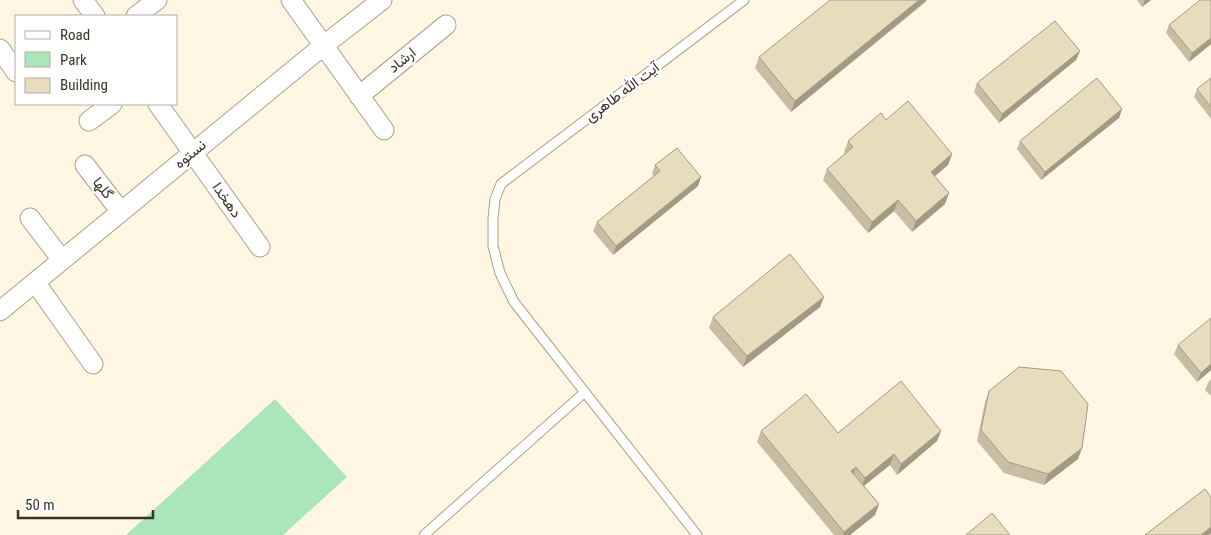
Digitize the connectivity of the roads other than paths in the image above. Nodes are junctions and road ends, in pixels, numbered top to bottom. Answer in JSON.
{"nodes":[{"id":1,"x":157,"y":0,"type":"edge"},
{"id":2,"x":291,"y":0,"type":"edge"},
{"id":3,"x":382,"y":0,"type":"edge"},
{"id":4,"x":744,"y":0,"type":"edge"},
{"id":5,"x":137,"y":15,"type":"edge"},
{"id":6,"x":446,"y":25,"type":"dead end"},
{"id":7,"x":323,"y":46,"type":"junction"},
{"id":8,"x":0,"y":49,"type":"edge"},
{"id":9,"x":15,"y":71,"type":"edge"},
{"id":10,"x":359,"y":96,"type":"junction"},
{"id":11,"x":111,"y":105,"type":"edge"},
{"id":12,"x":159,"y":105,"type":"edge"},
{"id":13,"x":89,"y":121,"type":"dead end"},
{"id":14,"x":384,"y":130,"type":"dead end"},
{"id":15,"x":193,"y":152,"type":"junction"},
{"id":16,"x":85,"y":165,"type":"dead end"},
{"id":17,"x":121,"y":212,"type":"junction"},
{"id":18,"x":30,"y":218,"type":"dead end"},
{"id":19,"x":260,"y":247,"type":"dead end"},
{"id":20,"x":62,"y":260,"type":"junction"},
{"id":21,"x":35,"y":282,"type":"junction"},
{"id":22,"x":0,"y":311,"type":"edge"},
{"id":23,"x":93,"y":364,"type":"dead end"},
{"id":24,"x":585,"y":392,"type":"junction"},
{"id":25,"x":424,"y":535,"type":"edge"},
{"id":26,"x":697,"y":535,"type":"edge"}],
"edges":[{"from":1,"to":5,"type":"street"},
{"from":2,"to":7,"type":"street"},
{"from":3,"to":7,"type":"street","name":"نستوه"},
{"from":4,"to":24,"type":"lane","name":"آیت الله طاهری"},
{"from":6,"to":10,"type":"street","name":"ارشاد"},
{"from":7,"to":10,"type":"street"},
{"from":7,"to":15,"type":"street","name":"نستوه"},
{"from":8,"to":9,"type":"street"},
{"from":10,"to":14,"type":"street"},
{"from":11,"to":13,"type":"street"},
{"from":12,"to":15,"type":"street","name":"دهخدا"},
{"from":15,"to":17,"type":"street","name":"نستوه"},
{"from":15,"to":19,"type":"street","name":"دهخدا"},
{"from":16,"to":17,"type":"street","name":"گلها"},
{"from":17,"to":20,"type":"street","name":"نستوه"},
{"from":18,"to":20,"type":"street"},
{"from":20,"to":21,"type":"street","name":"نستوه"},
{"from":21,"to":22,"type":"street","name":"نستوه"},
{"from":21,"to":23,"type":"street"},
{"from":24,"to":25,"type":"lane"},
{"from":24,"to":26,"type":"lane"}]}
